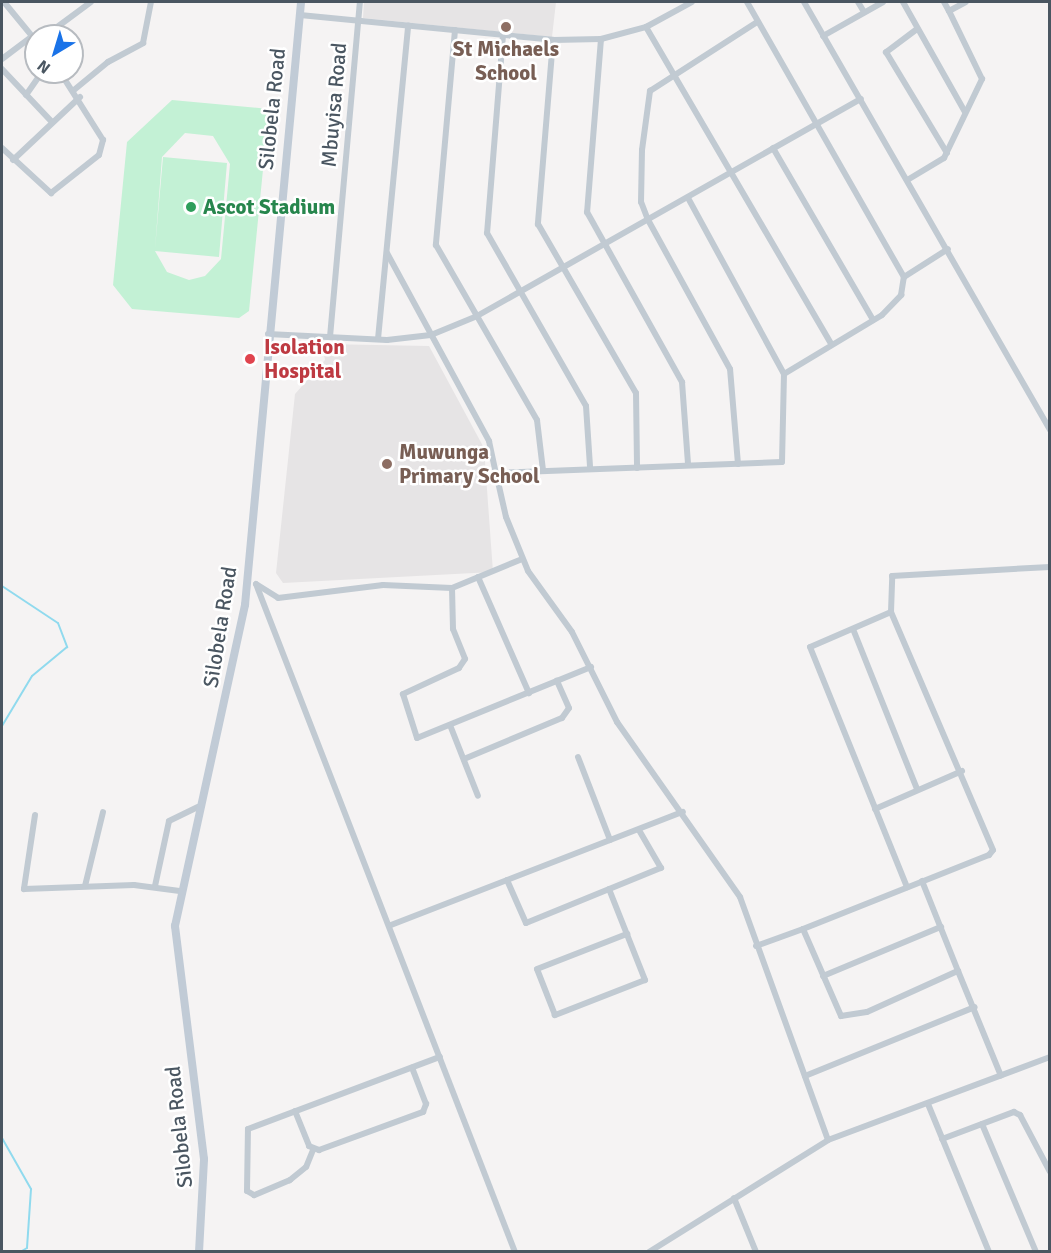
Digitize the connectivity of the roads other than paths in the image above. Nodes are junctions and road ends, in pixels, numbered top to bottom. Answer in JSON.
{"nodes":[{"id":1,"x":4,"y":2,"type":"edge"},
{"id":2,"x":90,"y":2,"type":"edge"},
{"id":3,"x":151,"y":2,"type":"edge"},
{"id":4,"x":301,"y":2,"type":"edge"},
{"id":5,"x":360,"y":2,"type":"edge"},
{"id":6,"x":692,"y":2,"type":"edge"},
{"id":7,"x":747,"y":2,"type":"edge"},
{"id":8,"x":804,"y":2,"type":"edge"},
{"id":9,"x":858,"y":2,"type":"edge"},
{"id":10,"x":883,"y":2,"type":"edge"},
{"id":11,"x":903,"y":2,"type":"edge"},
{"id":12,"x":944,"y":2,"type":"edge"},
{"id":13,"x":966,"y":2,"type":"edge"},
{"id":14,"x":950,"y":11,"type":"junction"},
{"id":15,"x":864,"y":12,"type":"junction"},
{"id":16,"x":300,"y":15,"type":"junction"},
{"id":17,"x":359,"y":21,"type":"junction"},
{"id":18,"x":758,"y":22,"type":"junction"},
{"id":19,"x":61,"y":24,"type":"edge"},
{"id":20,"x":408,"y":24,"type":"junction"},
{"id":21,"x":24,"y":27,"type":"edge"},
{"id":22,"x":646,"y":27,"type":"junction"},
{"id":23,"x":917,"y":29,"type":"junction"},
{"id":24,"x":455,"y":30,"type":"junction"},
{"id":25,"x":503,"y":35,"type":"junction"},
{"id":26,"x":823,"y":36,"type":"junction"},
{"id":27,"x":601,"y":39,"type":"junction"},
{"id":28,"x":553,"y":40,"type":"junction"},
{"id":29,"x":24,"y":46,"type":"edge"},
{"id":30,"x":2,"y":60,"type":"edge"},
{"id":31,"x":2,"y":69,"type":"edge"},
{"id":32,"x":671,"y":72,"type":"junction"},
{"id":33,"x":33,"y":84,"type":"edge"},
{"id":34,"x":69,"y":84,"type":"edge"},
{"id":35,"x":74,"y":90,"type":"junction"},
{"id":36,"x":26,"y":94,"type":"junction"},
{"id":37,"x":80,"y":97,"type":"junction"},
{"id":38,"x":861,"y":99,"type":"junction"},
{"id":39,"x":965,"y":112,"type":"junction"},
{"id":40,"x":52,"y":122,"type":"junction"},
{"id":41,"x":813,"y":125,"type":"junction"},
{"id":42,"x":2,"y":148,"type":"edge"},
{"id":43,"x":773,"y":148,"type":"junction"},
{"id":44,"x":946,"y":153,"type":"junction"},
{"id":45,"x":13,"y":160,"type":"junction"},
{"id":46,"x":732,"y":173,"type":"junction"},
{"id":47,"x":909,"y":179,"type":"junction"},
{"id":48,"x":688,"y":198,"type":"junction"},
{"id":49,"x":648,"y":220,"type":"junction"},
{"id":50,"x":604,"y":245,"type":"junction"},
{"id":51,"x":948,"y":249,"type":"junction"},
{"id":52,"x":387,"y":253,"type":"junction"},
{"id":53,"x":562,"y":269,"type":"junction"},
{"id":54,"x":904,"y":277,"type":"junction"},
{"id":55,"x":519,"y":293,"type":"junction"},
{"id":56,"x":477,"y":316,"type":"junction"},
{"id":57,"x":873,"y":320,"type":"junction"},
{"id":58,"x":268,"y":334,"type":"junction"},
{"id":59,"x":431,"y":335,"type":"junction"},
{"id":60,"x":330,"y":337,"type":"junction"},
{"id":61,"x":378,"y":339,"type":"junction"},
{"id":62,"x":831,"y":344,"type":"junction"},
{"id":63,"x":784,"y":374,"type":"junction"},
{"id":64,"x":1050,"y":430,"type":"edge"},
{"id":65,"x":688,"y":464,"type":"junction"},
{"id":66,"x":738,"y":464,"type":"junction"},
{"id":67,"x":590,"y":467,"type":"junction"},
{"id":68,"x":637,"y":468,"type":"junction"},
{"id":69,"x":543,"y":470,"type":"junction"},
{"id":70,"x":496,"y":473,"type":"junction"},
{"id":71,"x":522,"y":559,"type":"junction"},
{"id":72,"x":1050,"y":567,"type":"edge"},
{"id":73,"x":478,"y":577,"type":"junction"},
{"id":74,"x":252,"y":581,"type":"junction"},
{"id":75,"x":452,"y":588,"type":"junction"},
{"id":76,"x":891,"y":612,"type":"junction"},
{"id":77,"x":853,"y":629,"type":"junction"},
{"id":78,"x":591,"y":667,"type":"junction"},
{"id":79,"x":557,"y":681,"type":"junction"},
{"id":80,"x":529,"y":693,"type":"junction"},
{"id":81,"x":450,"y":725,"type":"junction"},
{"id":82,"x":578,"y":757,"type":"dead end"},
{"id":83,"x":464,"y":759,"type":"junction"},
{"id":84,"x":962,"y":771,"type":"junction"},
{"id":85,"x":917,"y":789,"type":"junction"},
{"id":86,"x":478,"y":796,"type":"dead end"},
{"id":87,"x":198,"y":807,"type":"junction"},
{"id":88,"x":875,"y":809,"type":"junction"},
{"id":89,"x":104,"y":812,"type":"dead end"},
{"id":90,"x":683,"y":812,"type":"junction"},
{"id":91,"x":35,"y":815,"type":"dead end"},
{"id":92,"x":639,"y":830,"type":"junction"},
{"id":93,"x":610,"y":840,"type":"junction"},
{"id":94,"x":507,"y":880,"type":"junction"},
{"id":95,"x":922,"y":881,"type":"junction"},
{"id":96,"x":86,"y":886,"type":"junction"},
{"id":97,"x":155,"y":886,"type":"junction"},
{"id":98,"x":907,"y":887,"type":"junction"},
{"id":99,"x":609,"y":889,"type":"junction"},
{"id":100,"x":180,"y":891,"type":"junction"},
{"id":101,"x":391,"y":925,"type":"junction"},
{"id":102,"x":941,"y":927,"type":"junction"},
{"id":103,"x":803,"y":929,"type":"junction"},
{"id":104,"x":627,"y":934,"type":"junction"},
{"id":105,"x":756,"y":946,"type":"junction"},
{"id":106,"x":958,"y":971,"type":"junction"},
{"id":107,"x":823,"y":976,"type":"junction"},
{"id":108,"x":975,"y":1007,"type":"junction"},
{"id":109,"x":440,"y":1057,"type":"junction"},
{"id":110,"x":1050,"y":1057,"type":"edge"},
{"id":111,"x":412,"y":1068,"type":"junction"},
{"id":112,"x":805,"y":1076,"type":"junction"},
{"id":113,"x":1001,"y":1076,"type":"junction"},
{"id":114,"x":927,"y":1104,"type":"junction"},
{"id":115,"x":295,"y":1111,"type":"junction"},
{"id":116,"x":981,"y":1124,"type":"junction"},
{"id":117,"x":942,"y":1139,"type":"junction"},
{"id":118,"x":828,"y":1140,"type":"junction"},
{"id":119,"x":313,"y":1150,"type":"junction"},
{"id":120,"x":1050,"y":1173,"type":"edge"},
{"id":121,"x":734,"y":1198,"type":"junction"},
{"id":122,"x":199,"y":1251,"type":"edge"},
{"id":123,"x":516,"y":1251,"type":"edge"},
{"id":124,"x":649,"y":1251,"type":"edge"},
{"id":125,"x":756,"y":1251,"type":"edge"},
{"id":126,"x":990,"y":1251,"type":"edge"},
{"id":127,"x":1036,"y":1251,"type":"edge"}],
"edges":[{"from":1,"to":21,"type":"street"},
{"from":2,"to":19,"type":"street"},
{"from":3,"to":35,"type":"street"},
{"from":4,"to":16,"type":"street","name":"Silobela Road"},
{"from":5,"to":17,"type":"street","name":"Mbuyisa Road"},
{"from":6,"to":22,"type":"street"},
{"from":7,"to":18,"type":"street"},
{"from":8,"to":26,"type":"street"},
{"from":9,"to":15,"type":"street"},
{"from":10,"to":15,"type":"street"},
{"from":11,"to":23,"type":"street"},
{"from":12,"to":14,"type":"street"},
{"from":13,"to":14,"type":"street"},
{"from":14,"to":39,"type":"street"},
{"from":15,"to":26,"type":"street"},
{"from":16,"to":17,"type":"street"},
{"from":16,"to":58,"type":"street","name":"Silobela Road"},
{"from":17,"to":20,"type":"street"},
{"from":17,"to":60,"type":"street","name":"Mbuyisa Road"},
{"from":18,"to":32,"type":"street"},
{"from":18,"to":41,"type":"street"},
{"from":20,"to":24,"type":"street"},
{"from":20,"to":52,"type":"street"},
{"from":22,"to":27,"type":"street"},
{"from":22,"to":32,"type":"street"},
{"from":23,"to":39,"type":"street"},
{"from":23,"to":44,"type":"street"},
{"from":24,"to":25,"type":"street"},
{"from":24,"to":56,"type":"street"},
{"from":25,"to":28,"type":"street"},
{"from":25,"to":55,"type":"street"},
{"from":26,"to":38,"type":"street"},
{"from":27,"to":28,"type":"street"},
{"from":27,"to":50,"type":"street"},
{"from":28,"to":53,"type":"street"},
{"from":29,"to":30,"type":"street"},
{"from":31,"to":36,"type":"street"},
{"from":32,"to":46,"type":"street"},
{"from":32,"to":49,"type":"street"},
{"from":33,"to":36,"type":"street"},
{"from":34,"to":35,"type":"street"},
{"from":35,"to":37,"type":"street"},
{"from":36,"to":40,"type":"street"},
{"from":37,"to":40,"type":"street"},
{"from":37,"to":45,"type":"street"},
{"from":38,"to":41,"type":"street"},
{"from":38,"to":47,"type":"street"},
{"from":39,"to":44,"type":"street"},
{"from":40,"to":45,"type":"street"},
{"from":41,"to":43,"type":"street"},
{"from":41,"to":54,"type":"street"},
{"from":42,"to":45,"type":"street"},
{"from":43,"to":46,"type":"street"},
{"from":43,"to":57,"type":"street"},
{"from":44,"to":47,"type":"street"},
{"from":46,"to":48,"type":"street"},
{"from":46,"to":62,"type":"street"},
{"from":47,"to":51,"type":"street"},
{"from":48,"to":49,"type":"street"},
{"from":48,"to":63,"type":"street"},
{"from":49,"to":50,"type":"street"},
{"from":49,"to":66,"type":"street"},
{"from":50,"to":53,"type":"street"},
{"from":50,"to":65,"type":"street"},
{"from":51,"to":54,"type":"street"},
{"from":51,"to":64,"type":"street"},
{"from":52,"to":59,"type":"street"},
{"from":52,"to":61,"type":"street"},
{"from":53,"to":55,"type":"street"},
{"from":53,"to":68,"type":"street"},
{"from":54,"to":57,"type":"street"},
{"from":55,"to":56,"type":"street"},
{"from":55,"to":67,"type":"street"},
{"from":56,"to":59,"type":"street"},
{"from":56,"to":69,"type":"street"},
{"from":57,"to":62,"type":"street"},
{"from":58,"to":60,"type":"street"},
{"from":58,"to":74,"type":"street","name":"Silobela Road"},
{"from":59,"to":61,"type":"street"},
{"from":59,"to":70,"type":"street"},
{"from":60,"to":61,"type":"street"},
{"from":62,"to":63,"type":"street"},
{"from":63,"to":66,"type":"street"},
{"from":65,"to":66,"type":"street"},
{"from":65,"to":68,"type":"street"},
{"from":67,"to":68,"type":"street"},
{"from":67,"to":69,"type":"street"},
{"from":69,"to":70,"type":"street"},
{"from":70,"to":71,"type":"street"},
{"from":71,"to":73,"type":"street"},
{"from":71,"to":78,"type":"street"},
{"from":72,"to":76,"type":"street"},
{"from":73,"to":75,"type":"street"},
{"from":73,"to":80,"type":"street"},
{"from":74,"to":75,"type":"street"},
{"from":74,"to":87,"type":"street","name":"Silobela Road"},
{"from":74,"to":101,"type":"street"},
{"from":75,"to":81,"type":"street"},
{"from":76,"to":77,"type":"street"},
{"from":76,"to":84,"type":"street"},
{"from":77,"to":85,"type":"street"},
{"from":77,"to":88,"type":"street"},
{"from":78,"to":79,"type":"street"},
{"from":78,"to":90,"type":"street"},
{"from":79,"to":80,"type":"street"},
{"from":79,"to":83,"type":"street"},
{"from":80,"to":81,"type":"street"},
{"from":81,"to":83,"type":"street"},
{"from":82,"to":93,"type":"street"},
{"from":83,"to":86,"type":"street"},
{"from":84,"to":85,"type":"street"},
{"from":84,"to":95,"type":"street"},
{"from":85,"to":88,"type":"street"},
{"from":87,"to":97,"type":"street"},
{"from":87,"to":100,"type":"street","name":"Silobela Road"},
{"from":88,"to":98,"type":"street"},
{"from":89,"to":96,"type":"street"},
{"from":90,"to":92,"type":"street"},
{"from":90,"to":105,"type":"street"},
{"from":91,"to":96,"type":"street"},
{"from":92,"to":93,"type":"street"},
{"from":92,"to":99,"type":"street"},
{"from":93,"to":94,"type":"street"},
{"from":94,"to":99,"type":"street"},
{"from":94,"to":101,"type":"street"},
{"from":95,"to":98,"type":"street"},
{"from":95,"to":102,"type":"street"},
{"from":96,"to":97,"type":"street"},
{"from":97,"to":100,"type":"street"},
{"from":98,"to":103,"type":"street"},
{"from":99,"to":104,"type":"street"},
{"from":100,"to":122,"type":"street","name":"Silobela Road"},
{"from":101,"to":109,"type":"street"},
{"from":102,"to":106,"type":"street"},
{"from":102,"to":107,"type":"street"},
{"from":103,"to":105,"type":"street"},
{"from":103,"to":107,"type":"street"},
{"from":104,"to":104,"type":"street"},
{"from":105,"to":112,"type":"street"},
{"from":106,"to":107,"type":"street"},
{"from":106,"to":108,"type":"street"},
{"from":108,"to":112,"type":"street"},
{"from":108,"to":113,"type":"street"},
{"from":109,"to":111,"type":"street"},
{"from":109,"to":123,"type":"street"},
{"from":110,"to":113,"type":"street"},
{"from":111,"to":115,"type":"street"},
{"from":111,"to":119,"type":"street"},
{"from":112,"to":118,"type":"street"},
{"from":113,"to":114,"type":"street"},
{"from":114,"to":117,"type":"street"},
{"from":114,"to":118,"type":"street"},
{"from":115,"to":119,"type":"street"},
{"from":115,"to":119,"type":"street"},
{"from":116,"to":117,"type":"street"},
{"from":116,"to":120,"type":"street"},
{"from":116,"to":127,"type":"street"},
{"from":117,"to":126,"type":"street"},
{"from":118,"to":121,"type":"street"},
{"from":121,"to":124,"type":"street"},
{"from":121,"to":125,"type":"street"}]}
